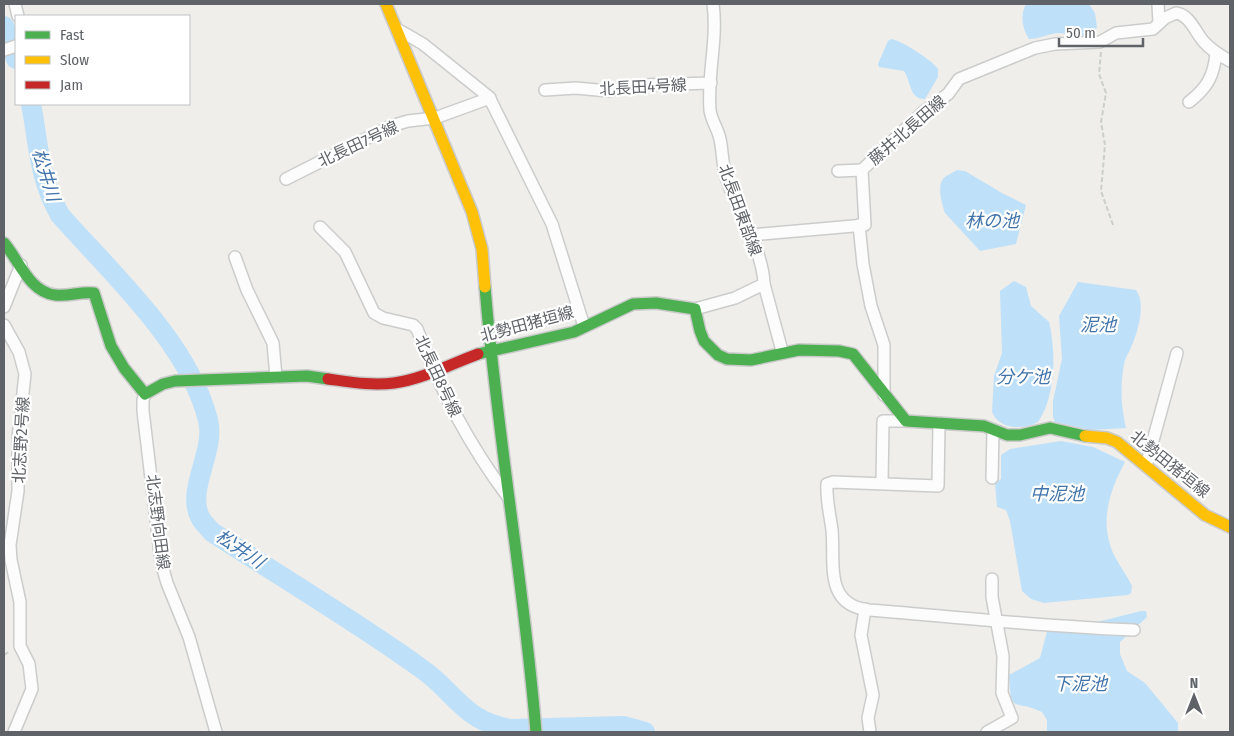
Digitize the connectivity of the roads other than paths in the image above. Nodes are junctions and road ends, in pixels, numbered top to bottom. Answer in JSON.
{"nodes":[{"id":1,"x":386,"y":4,"type":"edge"},
{"id":2,"x":713,"y":4,"type":"edge"},
{"id":3,"x":1158,"y":4,"type":"edge"},
{"id":4,"x":1159,"y":23,"type":"junction"},
{"id":5,"x":397,"y":29,"type":"junction"},
{"id":6,"x":1216,"y":53,"type":"junction"},
{"id":7,"x":1230,"y":61,"type":"edge"},
{"id":8,"x":711,"y":83,"type":"junction"},
{"id":9,"x":545,"y":90,"type":"dead end"},
{"id":10,"x":490,"y":98,"type":"junction"},
{"id":11,"x":1189,"y":102,"type":"dead end"},
{"id":12,"x":435,"y":118,"type":"junction"},
{"id":13,"x":838,"y":170,"type":"dead end"},
{"id":14,"x":862,"y":170,"type":"junction"},
{"id":15,"x":286,"y":179,"type":"dead end"},
{"id":16,"x":859,"y":225,"type":"junction"},
{"id":17,"x":320,"y":227,"type":"dead end"},
{"id":18,"x":750,"y":235,"type":"junction"},
{"id":19,"x":4,"y":244,"type":"edge"},
{"id":20,"x":235,"y":258,"type":"dead end"},
{"id":21,"x":21,"y":265,"type":"junction"},
{"id":22,"x":764,"y":284,"type":"junction"},
{"id":23,"x":4,"y":307,"type":"edge"},
{"id":24,"x":695,"y":309,"type":"junction"},
{"id":25,"x":4,"y":325,"type":"edge"},
{"id":26,"x":584,"y":326,"type":"junction"},
{"id":27,"x":490,"y":350,"type":"junction"},
{"id":28,"x":782,"y":352,"type":"junction"},
{"id":29,"x":1177,"y":353,"type":"dead end"},
{"id":30,"x":433,"y":371,"type":"junction"},
{"id":31,"x":276,"y":377,"type":"junction"},
{"id":32,"x":145,"y":394,"type":"junction"},
{"id":33,"x":884,"y":394,"type":"junction"},
{"id":34,"x":906,"y":421,"type":"junction"},
{"id":35,"x":939,"y":423,"type":"junction"},
{"id":36,"x":992,"y":431,"type":"junction"},
{"id":37,"x":1146,"y":466,"type":"junction"},
{"id":38,"x":992,"y":478,"type":"dead end"},
{"id":39,"x":882,"y":483,"type":"junction"},
{"id":40,"x":509,"y":498,"type":"junction"},
{"id":41,"x":1230,"y":527,"type":"edge"},
{"id":42,"x":992,"y":579,"type":"dead end"},
{"id":43,"x":865,"y":609,"type":"junction"},
{"id":44,"x":997,"y":620,"type":"junction"},
{"id":45,"x":1134,"y":630,"type":"dead end"},
{"id":46,"x":14,"y":732,"type":"edge"},
{"id":47,"x":216,"y":732,"type":"edge"},
{"id":48,"x":536,"y":732,"type":"edge"},
{"id":49,"x":870,"y":732,"type":"edge"},
{"id":50,"x":987,"y":732,"type":"edge"}],
"edges":[{"from":1,"to":5,"type":"street"},
{"from":2,"to":8,"type":"street","name":"北長田東部線"},
{"from":3,"to":4,"type":"street"},
{"from":4,"to":6,"type":"street","name":"藤井北長田線"},
{"from":4,"to":14,"type":"street","name":"藤井北長田線"},
{"from":5,"to":10,"type":"street"},
{"from":5,"to":12,"type":"street"},
{"from":6,"to":7,"type":"street","name":"藤井北長田線"},
{"from":6,"to":11,"type":"street"},
{"from":8,"to":9,"type":"street","name":"北長田4号線"},
{"from":8,"to":18,"type":"street","name":"北長田東部線"},
{"from":10,"to":12,"type":"street","name":"北長田7号線"},
{"from":10,"to":26,"type":"street"},
{"from":12,"to":15,"type":"street","name":"北長田7号線"},
{"from":12,"to":27,"type":"street"},
{"from":13,"to":14,"type":"street"},
{"from":14,"to":16,"type":"street","name":"藤井北長田線"},
{"from":16,"to":18,"type":"street"},
{"from":16,"to":33,"type":"street"},
{"from":17,"to":30,"type":"street","name":"北長田8号線"},
{"from":18,"to":22,"type":"street","name":"北長田東部線"},
{"from":19,"to":21,"type":"street"},
{"from":20,"to":31,"type":"street"},
{"from":21,"to":23,"type":"street"},
{"from":21,"to":32,"type":"street"},
{"from":22,"to":24,"type":"street"},
{"from":22,"to":28,"type":"street","name":"北長田東部線"},
{"from":24,"to":26,"type":"street","name":"北勢田猪垣線"},
{"from":24,"to":28,"type":"street"},
{"from":25,"to":46,"type":"street","name":"北志野2号線"},
{"from":26,"to":27,"type":"street","name":"北勢田猪垣線"},
{"from":27,"to":30,"type":"street","name":"北勢田猪垣線"},
{"from":27,"to":40,"type":"street"},
{"from":28,"to":33,"type":"street"},
{"from":29,"to":37,"type":"street"},
{"from":30,"to":31,"type":"street","name":"北勢田猪垣線"},
{"from":30,"to":40,"type":"street","name":"北長田8号線"},
{"from":31,"to":32,"type":"street","name":"北勢田猪垣線"},
{"from":32,"to":47,"type":"street","name":"北志野向田線"},
{"from":33,"to":34,"type":"street"},
{"from":34,"to":35,"type":"street","name":"北勢田猪垣線"},
{"from":34,"to":39,"type":"street"},
{"from":35,"to":36,"type":"street","name":"北勢田猪垣線"},
{"from":35,"to":39,"type":"street"},
{"from":36,"to":37,"type":"street","name":"北勢田猪垣線"},
{"from":36,"to":38,"type":"street"},
{"from":37,"to":41,"type":"street","name":"北勢田猪垣線"},
{"from":39,"to":43,"type":"street"},
{"from":40,"to":48,"type":"street"},
{"from":42,"to":44,"type":"street"},
{"from":43,"to":44,"type":"street"},
{"from":43,"to":49,"type":"street"},
{"from":44,"to":45,"type":"street"},
{"from":44,"to":50,"type":"street"}]}
